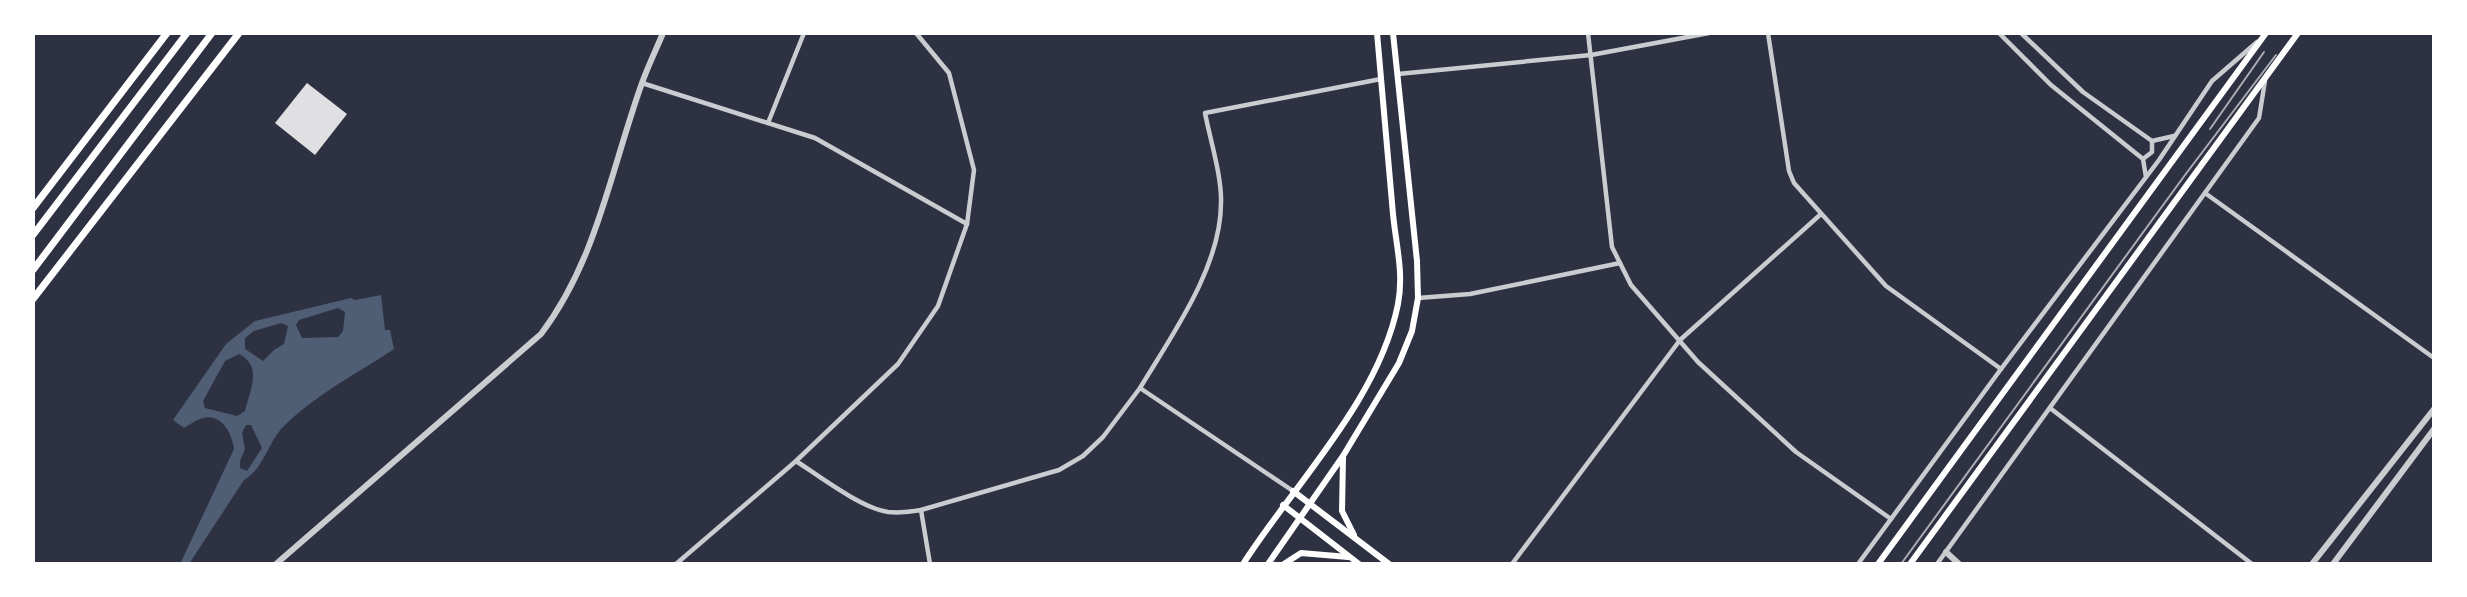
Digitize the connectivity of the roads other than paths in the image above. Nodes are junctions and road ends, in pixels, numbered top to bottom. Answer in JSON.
{"nodes":[{"id":1,"x":167,"y":33,"type":"edge"},
{"id":2,"x":187,"y":33,"type":"edge"},
{"id":3,"x":212,"y":33,"type":"edge"},
{"id":4,"x":239,"y":33,"type":"edge"},
{"id":5,"x":663,"y":33,"type":"edge"},
{"id":6,"x":804,"y":33,"type":"edge"},
{"id":7,"x":916,"y":33,"type":"edge"},
{"id":8,"x":1377,"y":33,"type":"edge"},
{"id":9,"x":1393,"y":33,"type":"edge"},
{"id":10,"x":1588,"y":33,"type":"edge"},
{"id":11,"x":1709,"y":33,"type":"edge"},
{"id":12,"x":1768,"y":33,"type":"edge"},
{"id":13,"x":1999,"y":33,"type":"edge"},
{"id":14,"x":2021,"y":33,"type":"edge"},
{"id":15,"x":2298,"y":33,"type":"edge"},
{"id":16,"x":2264,"y":35,"type":"edge"},
{"id":17,"x":1591,"y":55,"type":"junction"},
{"id":18,"x":1398,"y":74,"type":"junction"},
{"id":19,"x":2265,"y":76,"type":"junction"},
{"id":20,"x":1381,"y":79,"type":"junction"},
{"id":21,"x":642,"y":83,"type":"junction"},
{"id":22,"x":768,"y":124,"type":"junction"},
{"id":23,"x":2175,"y":136,"type":"junction"},
{"id":24,"x":2152,"y":141,"type":"junction"},
{"id":25,"x":2143,"y":159,"type":"junction"},
{"id":26,"x":2146,"y":177,"type":"junction"},
{"id":27,"x":2205,"y":193,"type":"junction"},
{"id":28,"x":33,"y":208,"type":"edge"},
{"id":29,"x":1821,"y":214,"type":"junction"},
{"id":30,"x":967,"y":224,"type":"junction"},
{"id":31,"x":33,"y":235,"type":"edge"},
{"id":32,"x":1620,"y":263,"type":"junction"},
{"id":33,"x":33,"y":270,"type":"edge"},
{"id":34,"x":1418,"y":298,"type":"junction"},
{"id":35,"x":33,"y":299,"type":"edge"},
{"id":36,"x":1681,"y":340,"type":"junction"},
{"id":37,"x":2432,"y":357,"type":"edge"},
{"id":38,"x":2434,"y":364,"type":"edge"},
{"id":39,"x":2001,"y":369,"type":"junction"},
{"id":40,"x":1140,"y":388,"type":"junction"},
{"id":41,"x":2050,"y":408,"type":"junction"},
{"id":42,"x":2434,"y":409,"type":"edge"},
{"id":43,"x":2434,"y":429,"type":"edge"},
{"id":44,"x":1343,"y":456,"type":"junction"},
{"id":45,"x":796,"y":461,"type":"junction"},
{"id":46,"x":1293,"y":491,"type":"junction"},
{"id":47,"x":1309,"y":504,"type":"junction"},
{"id":48,"x":1283,"y":505,"type":"junction"},
{"id":49,"x":921,"y":510,"type":"junction"},
{"id":50,"x":1300,"y":517,"type":"junction"},
{"id":51,"x":1891,"y":519,"type":"junction"},
{"id":52,"x":1355,"y":537,"type":"junction"},
{"id":53,"x":1946,"y":552,"type":"junction"},
{"id":54,"x":1350,"y":557,"type":"junction"},
{"id":55,"x":276,"y":564,"type":"edge"},
{"id":56,"x":676,"y":564,"type":"edge"},
{"id":57,"x":930,"y":564,"type":"edge"},
{"id":58,"x":1243,"y":564,"type":"edge"},
{"id":59,"x":1268,"y":564,"type":"edge"},
{"id":60,"x":1284,"y":564,"type":"edge"},
{"id":61,"x":1359,"y":564,"type":"edge"},
{"id":62,"x":1389,"y":564,"type":"edge"},
{"id":63,"x":1512,"y":564,"type":"edge"},
{"id":64,"x":1858,"y":564,"type":"edge"},
{"id":65,"x":1878,"y":564,"type":"edge"},
{"id":66,"x":1910,"y":564,"type":"edge"},
{"id":67,"x":1937,"y":564,"type":"edge"},
{"id":68,"x":1959,"y":564,"type":"edge"},
{"id":69,"x":2252,"y":564,"type":"edge"},
{"id":70,"x":2312,"y":564,"type":"edge"},
{"id":71,"x":2333,"y":564,"type":"edge"}],
"edges":[{"from":1,"to":28,"type":"main road"},
{"from":2,"to":31,"type":"main road"},
{"from":3,"to":33,"type":"main road"},
{"from":4,"to":35,"type":"main road"},
{"from":5,"to":21,"type":"street"},
{"from":6,"to":22,"type":"street"},
{"from":7,"to":30,"type":"street"},
{"from":8,"to":20,"type":"main road"},
{"from":9,"to":18,"type":"main road"},
{"from":10,"to":17,"type":"street"},
{"from":11,"to":17,"type":"street"},
{"from":12,"to":29,"type":"street"},
{"from":13,"to":25,"type":"street"},
{"from":14,"to":24,"type":"street"},
{"from":15,"to":19,"type":"main road"},
{"from":16,"to":23,"type":"street"},
{"from":16,"to":65,"type":"main road"},
{"from":17,"to":18,"type":"street"},
{"from":17,"to":32,"type":"street"},
{"from":18,"to":34,"type":"main road"},
{"from":19,"to":27,"type":"street"},
{"from":19,"to":66,"type":"main road"},
{"from":20,"to":40,"type":"street"},
{"from":20,"to":46,"type":"main road"},
{"from":21,"to":22,"type":"street"},
{"from":21,"to":55,"type":"street"},
{"from":22,"to":30,"type":"street"},
{"from":23,"to":24,"type":"street"},
{"from":23,"to":26,"type":"street"},
{"from":24,"to":25,"type":"street"},
{"from":25,"to":26,"type":"street"},
{"from":26,"to":39,"type":"street"},
{"from":27,"to":37,"type":"street"},
{"from":27,"to":41,"type":"street"},
{"from":29,"to":36,"type":"street"},
{"from":29,"to":39,"type":"street"},
{"from":30,"to":45,"type":"street"},
{"from":32,"to":34,"type":"street"},
{"from":32,"to":36,"type":"street"},
{"from":34,"to":44,"type":"main road"},
{"from":36,"to":51,"type":"street"},
{"from":36,"to":63,"type":"street"},
{"from":37,"to":38,"type":"street"},
{"from":39,"to":51,"type":"street"},
{"from":40,"to":46,"type":"street"},
{"from":40,"to":49,"type":"street"},
{"from":41,"to":53,"type":"street"},
{"from":41,"to":69,"type":"street"},
{"from":42,"to":70,"type":"street"},
{"from":43,"to":71,"type":"street"},
{"from":44,"to":47,"type":"main road"},
{"from":44,"to":52,"type":"main road"},
{"from":45,"to":49,"type":"street"},
{"from":45,"to":56,"type":"street"},
{"from":46,"to":47,"type":"main road"},
{"from":46,"to":48,"type":"main road"},
{"from":47,"to":50,"type":"main road"},
{"from":47,"to":52,"type":"main road"},
{"from":48,"to":50,"type":"main road"},
{"from":48,"to":58,"type":"main road"},
{"from":49,"to":57,"type":"street"},
{"from":50,"to":54,"type":"main road"},
{"from":50,"to":59,"type":"main road"},
{"from":51,"to":64,"type":"street"},
{"from":52,"to":62,"type":"main road"},
{"from":53,"to":67,"type":"street"},
{"from":53,"to":68,"type":"street"},
{"from":54,"to":60,"type":"main road"},
{"from":54,"to":61,"type":"main road"}]}
